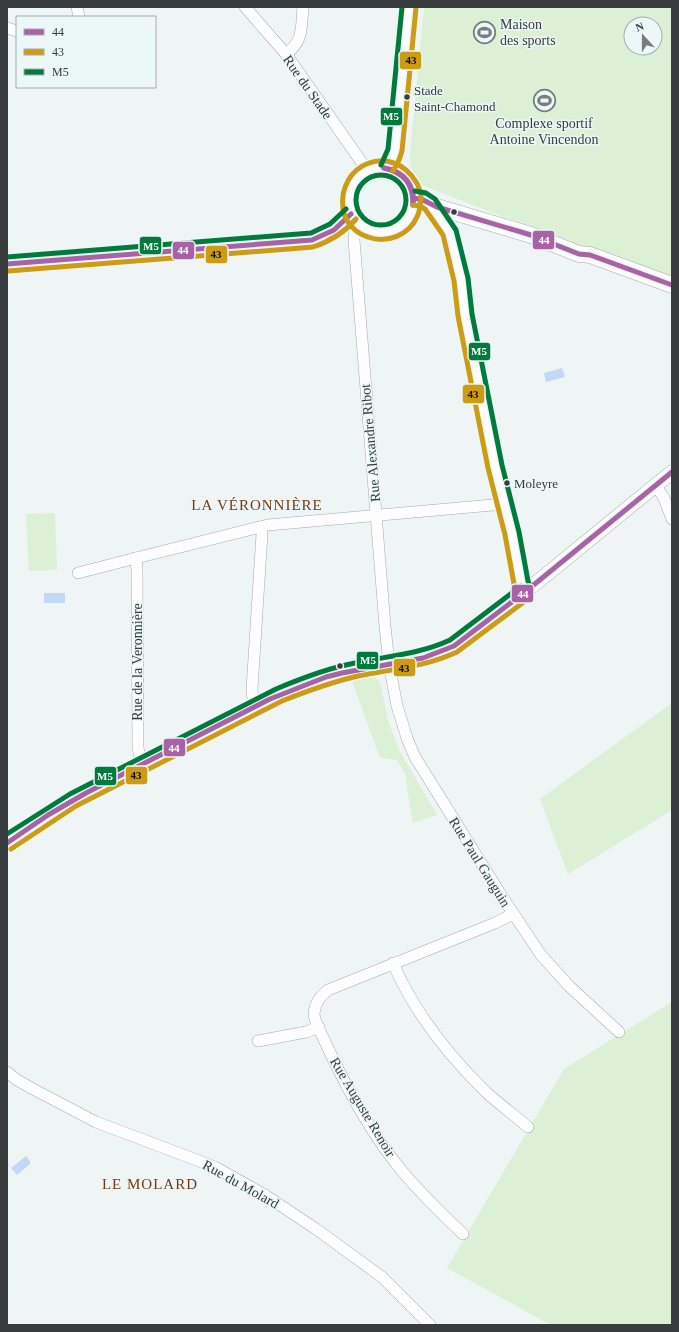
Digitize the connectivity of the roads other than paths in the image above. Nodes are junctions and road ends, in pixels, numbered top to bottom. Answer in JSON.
{"nodes":[{"id":1,"x":244,"y":7,"type":"edge"},
{"id":2,"x":303,"y":7,"type":"edge"},
{"id":3,"x":409,"y":7,"type":"edge"},
{"id":4,"x":286,"y":54,"type":"junction"},
{"id":5,"x":387,"y":168,"type":"junction"},
{"id":6,"x":367,"y":170,"type":"junction"},
{"id":7,"x":414,"y":198,"type":"junction"},
{"id":8,"x":430,"y":204,"type":"junction"},
{"id":9,"x":354,"y":218,"type":"junction"},
{"id":10,"x":7,"y":264,"type":"edge"},
{"id":11,"x":672,"y":285,"type":"edge"},
{"id":12,"x":672,"y":472,"type":"edge"},
{"id":13,"x":656,"y":486,"type":"junction"},
{"id":14,"x":504,"y":504,"type":"junction"},
{"id":15,"x":376,"y":515,"type":"junction"},
{"id":16,"x":672,"y":519,"type":"edge"},
{"id":17,"x":261,"y":527,"type":"junction"},
{"id":18,"x":136,"y":558,"type":"junction"},
{"id":19,"x":78,"y":573,"type":"dead end"},
{"id":20,"x":525,"y":592,"type":"junction"},
{"id":21,"x":389,"y":664,"type":"junction"},
{"id":22,"x":256,"y":706,"type":"junction"},
{"id":23,"x":143,"y":764,"type":"junction"},
{"id":24,"x":7,"y":843,"type":"edge"},
{"id":25,"x":513,"y":914,"type":"junction"},
{"id":26,"x":394,"y":963,"type":"junction"},
{"id":27,"x":319,"y":1027,"type":"junction"},
{"id":28,"x":619,"y":1032,"type":"dead end"},
{"id":29,"x":258,"y":1041,"type":"dead end"},
{"id":30,"x":7,"y":1072,"type":"edge"},
{"id":31,"x":528,"y":1127,"type":"dead end"},
{"id":32,"x":463,"y":1234,"type":"dead end"},
{"id":33,"x":430,"y":1325,"type":"edge"}],
"edges":[{"from":1,"to":4,"type":"street","name":"Rue du Stade"},
{"from":2,"to":4,"type":"street"},
{"from":3,"to":5,"type":"street"},
{"from":4,"to":6,"type":"street","name":"Rue du Stade"},
{"from":5,"to":6,"type":"main road"},
{"from":5,"to":7,"type":"main road"},
{"from":6,"to":9,"type":"main road"},
{"from":7,"to":8,"type":"main road"},
{"from":7,"to":9,"type":"main road"},
{"from":8,"to":11,"type":"main road"},
{"from":8,"to":14,"type":"street"},
{"from":9,"to":10,"type":"main road"},
{"from":9,"to":15,"type":"street","name":"Rue Alexandre Ribot"},
{"from":12,"to":13,"type":"street"},
{"from":13,"to":16,"type":"street"},
{"from":13,"to":20,"type":"street"},
{"from":14,"to":15,"type":"street"},
{"from":14,"to":20,"type":"street"},
{"from":15,"to":17,"type":"street"},
{"from":15,"to":21,"type":"street","name":"Rue Alexandre Ribot"},
{"from":17,"to":18,"type":"street"},
{"from":17,"to":22,"type":"street"},
{"from":18,"to":19,"type":"street"},
{"from":18,"to":23,"type":"street","name":"Rue de la Veronnière"},
{"from":20,"to":21,"type":"street"},
{"from":21,"to":22,"type":"street"},
{"from":21,"to":25,"type":"street","name":"Rue Paul Gauguin"},
{"from":22,"to":23,"type":"street"},
{"from":23,"to":24,"type":"street"},
{"from":25,"to":26,"type":"street","name":"Rue Auguste Renoir"},
{"from":25,"to":28,"type":"street","name":"Rue Paul Gauguin"},
{"from":26,"to":27,"type":"street","name":"Rue Auguste Renoir"},
{"from":26,"to":31,"type":"street"},
{"from":27,"to":29,"type":"street"},
{"from":27,"to":32,"type":"street","name":"Rue Auguste Renoir"},
{"from":30,"to":33,"type":"street","name":"Rue du Molard"}]}
